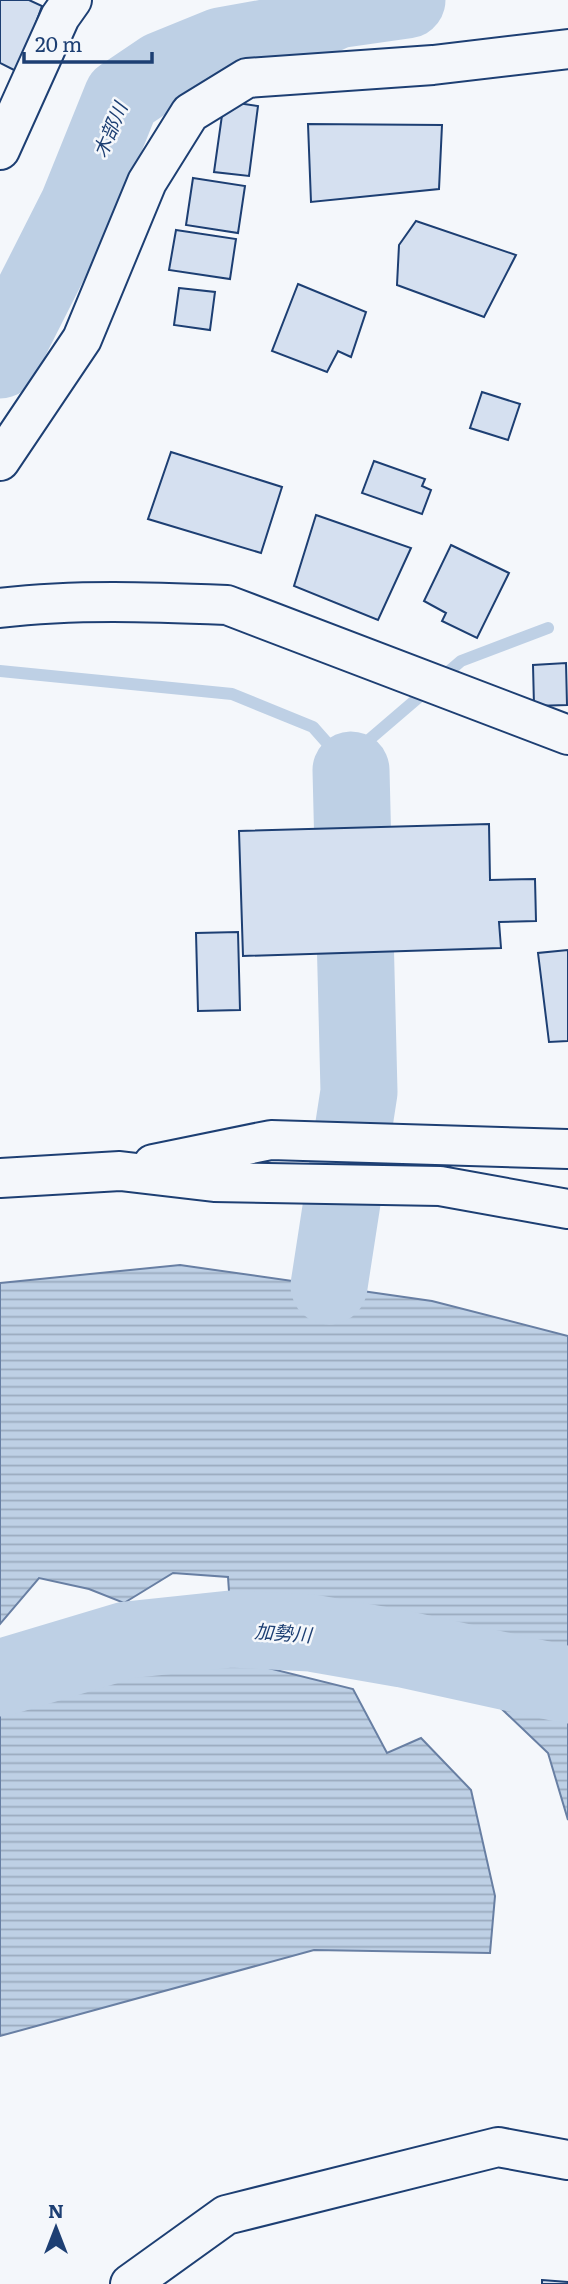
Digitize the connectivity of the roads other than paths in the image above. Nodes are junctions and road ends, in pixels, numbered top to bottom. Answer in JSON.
{"nodes":[{"id":1,"x":72,"y":0,"type":"edge"},
{"id":2,"x":568,"y":49,"type":"edge"},
{"id":3,"x":0,"y":150,"type":"edge"},
{"id":4,"x":0,"y":461,"type":"edge"},
{"id":5,"x":0,"y":608,"type":"edge"},
{"id":6,"x":568,"y":735,"type":"edge"},
{"id":7,"x":568,"y":1149,"type":"edge"},
{"id":8,"x":2,"y":1170,"type":"edge"},
{"id":9,"x":120,"y":1171,"type":"junction"},
{"id":10,"x":568,"y":1209,"type":"edge"},
{"id":11,"x":568,"y":2160,"type":"edge"},
{"id":12,"x":130,"y":2284,"type":"edge"}],
"edges":[{"from":1,"to":3,"type":"street"},
{"from":2,"to":4,"type":"street"},
{"from":5,"to":6,"type":"street"},
{"from":7,"to":9,"type":"street"},
{"from":8,"to":9,"type":"street"},
{"from":9,"to":10,"type":"street"},
{"from":11,"to":12,"type":"street"}]}
